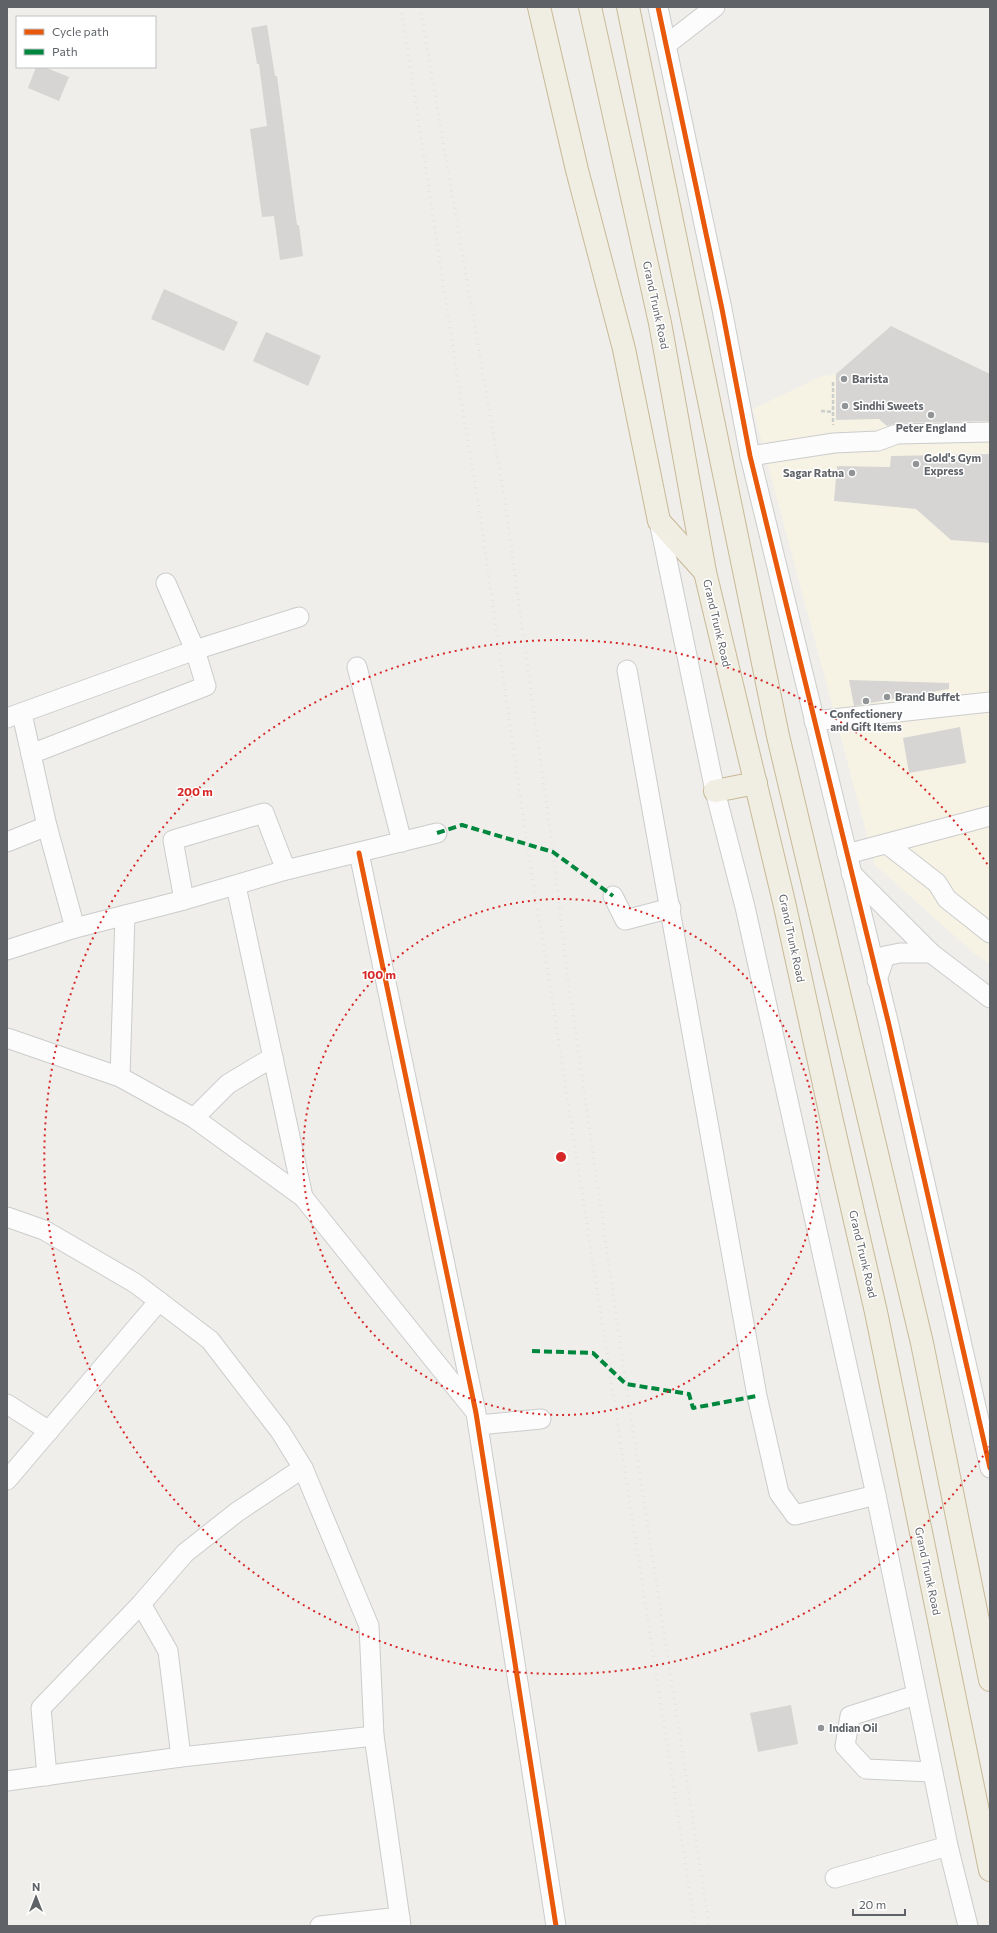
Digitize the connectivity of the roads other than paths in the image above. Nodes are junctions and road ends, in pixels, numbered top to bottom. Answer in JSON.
{"nodes":[{"id":1,"x":539,"y":7,"type":"edge"},
{"id":2,"x":590,"y":7,"type":"edge"},
{"id":3,"x":628,"y":7,"type":"edge"},
{"id":4,"x":658,"y":7,"type":"edge"},
{"id":5,"x":715,"y":7,"type":"edge"},
{"id":6,"x":666,"y":45,"type":"junction"},
{"id":7,"x":990,"y":432,"type":"edge"},
{"id":8,"x":878,"y":441,"type":"junction"},
{"id":9,"x":990,"y":445,"type":"edge"},
{"id":10,"x":749,"y":448,"type":"junction"},
{"id":11,"x":659,"y":521,"type":"junction"},
{"id":12,"x":705,"y":572,"type":"junction"},
{"id":13,"x":166,"y":583,"type":"dead end"},
{"id":14,"x":299,"y":617,"type":"dead end"},
{"id":15,"x":195,"y":650,"type":"junction"},
{"id":16,"x":357,"y":667,"type":"dead end"},
{"id":17,"x":627,"y":670,"type":"dead end"},
{"id":18,"x":990,"y":702,"type":"edge"},
{"id":19,"x":15,"y":716,"type":"edge"},
{"id":20,"x":814,"y":721,"type":"junction"},
{"id":21,"x":31,"y":754,"type":"junction"},
{"id":22,"x":756,"y":783,"type":"junction"},
{"id":23,"x":715,"y":791,"type":"junction"},
{"id":24,"x":990,"y":816,"type":"edge"},
{"id":25,"x":47,"y":826,"type":"junction"},
{"id":26,"x":437,"y":833,"type":"dead end"},
{"id":27,"x":7,"y":842,"type":"edge"},
{"id":28,"x":402,"y":842,"type":"junction"},
{"id":29,"x":886,"y":844,"type":"junction"},
{"id":30,"x":359,"y":853,"type":"junction"},
{"id":31,"x":847,"y":854,"type":"junction"},
{"id":32,"x":286,"y":870,"type":"junction"},
{"id":33,"x":851,"y":873,"type":"junction"},
{"id":34,"x":937,"y":883,"type":"junction"},
{"id":35,"x":236,"y":886,"type":"junction"},
{"id":36,"x":613,"y":896,"type":"dead end"},
{"id":37,"x":184,"y":900,"type":"junction"},
{"id":38,"x":671,"y":908,"type":"junction"},
{"id":39,"x":125,"y":915,"type":"junction"},
{"id":40,"x":990,"y":919,"type":"edge"},
{"id":41,"x":75,"y":928,"type":"junction"},
{"id":42,"x":990,"y":933,"type":"edge"},
{"id":43,"x":7,"y":950,"type":"edge"},
{"id":44,"x":931,"y":953,"type":"junction"},
{"id":45,"x":877,"y":980,"type":"junction"},
{"id":46,"x":990,"y":998,"type":"edge"},
{"id":47,"x":7,"y":1038,"type":"edge"},
{"id":48,"x":272,"y":1057,"type":"junction"},
{"id":49,"x":120,"y":1077,"type":"junction"},
{"id":50,"x":194,"y":1118,"type":"junction"},
{"id":51,"x":303,"y":1196,"type":"junction"},
{"id":52,"x":8,"y":1221,"type":"edge"},
{"id":53,"x":159,"y":1301,"type":"junction"},
{"id":54,"x":7,"y":1404,"type":"edge"},
{"id":55,"x":477,"y":1419,"type":"junction"},
{"id":56,"x":541,"y":1419,"type":"dead end"},
{"id":57,"x":49,"y":1431,"type":"junction"},
{"id":58,"x":303,"y":1468,"type":"junction"},
{"id":59,"x":990,"y":1468,"type":"edge"},
{"id":60,"x":7,"y":1480,"type":"edge"},
{"id":61,"x":876,"y":1495,"type":"junction"},
{"id":62,"x":141,"y":1604,"type":"junction"},
{"id":63,"x":990,"y":1680,"type":"edge"},
{"id":64,"x":916,"y":1695,"type":"junction"},
{"id":65,"x":374,"y":1736,"type":"junction"},
{"id":66,"x":181,"y":1757,"type":"junction"},
{"id":67,"x":932,"y":1772,"type":"junction"},
{"id":68,"x":47,"y":1776,"type":"junction"},
{"id":69,"x":7,"y":1781,"type":"edge"},
{"id":70,"x":948,"y":1846,"type":"junction"},
{"id":71,"x":990,"y":1870,"type":"edge"},
{"id":72,"x":835,"y":1878,"type":"dead end"},
{"id":73,"x":400,"y":1922,"type":"edge"},
{"id":74,"x":320,"y":1926,"type":"edge"},
{"id":75,"x":556,"y":1926,"type":"edge"},
{"id":76,"x":968,"y":1926,"type":"edge"}],
"edges":[{"from":1,"to":11,"type":"highway"},
{"from":2,"to":12,"type":"highway","name":"Grand Trunk Road"},
{"from":3,"to":63,"type":"highway"},
{"from":4,"to":6,"type":"street"},
{"from":5,"to":6,"type":"street"},
{"from":6,"to":10,"type":"street"},
{"from":7,"to":8,"type":"street"},
{"from":8,"to":9,"type":"street"},
{"from":8,"to":10,"type":"street"},
{"from":10,"to":20,"type":"street"},
{"from":11,"to":12,"type":"highway"},
{"from":11,"to":23,"type":"street"},
{"from":12,"to":22,"type":"highway","name":"Grand Trunk Road"},
{"from":13,"to":15,"type":"street"},
{"from":14,"to":15,"type":"street"},
{"from":15,"to":19,"type":"street"},
{"from":15,"to":21,"type":"street"},
{"from":16,"to":28,"type":"street"},
{"from":17,"to":38,"type":"street"},
{"from":18,"to":20,"type":"street"},
{"from":19,"to":21,"type":"street"},
{"from":20,"to":31,"type":"street"},
{"from":21,"to":25,"type":"street"},
{"from":22,"to":23,"type":"highway"},
{"from":22,"to":71,"type":"highway","name":"Grand Trunk Road"},
{"from":23,"to":61,"type":"street"},
{"from":24,"to":29,"type":"street"},
{"from":25,"to":27,"type":"street"},
{"from":25,"to":41,"type":"street"},
{"from":26,"to":28,"type":"street"},
{"from":28,"to":30,"type":"street"},
{"from":29,"to":31,"type":"street"},
{"from":29,"to":34,"type":"street"},
{"from":30,"to":32,"type":"street"},
{"from":30,"to":55,"type":"street"},
{"from":31,"to":33,"type":"street"},
{"from":32,"to":35,"type":"street"},
{"from":32,"to":37,"type":"street"},
{"from":33,"to":44,"type":"street"},
{"from":33,"to":45,"type":"street"},
{"from":34,"to":40,"type":"street"},
{"from":34,"to":42,"type":"street"},
{"from":35,"to":37,"type":"street"},
{"from":35,"to":48,"type":"street"},
{"from":36,"to":38,"type":"street"},
{"from":37,"to":39,"type":"street"},
{"from":38,"to":61,"type":"street"},
{"from":39,"to":41,"type":"street"},
{"from":39,"to":49,"type":"street"},
{"from":41,"to":43,"type":"street"},
{"from":44,"to":45,"type":"street"},
{"from":44,"to":46,"type":"street"},
{"from":45,"to":59,"type":"street"},
{"from":47,"to":49,"type":"street"},
{"from":48,"to":50,"type":"street"},
{"from":48,"to":51,"type":"street"},
{"from":49,"to":50,"type":"street"},
{"from":50,"to":51,"type":"street"},
{"from":51,"to":55,"type":"street"},
{"from":52,"to":53,"type":"street"},
{"from":53,"to":57,"type":"street"},
{"from":53,"to":58,"type":"street"},
{"from":54,"to":57,"type":"street"},
{"from":55,"to":56,"type":"street"},
{"from":55,"to":75,"type":"street"},
{"from":57,"to":60,"type":"street"},
{"from":58,"to":62,"type":"street"},
{"from":58,"to":65,"type":"street"},
{"from":61,"to":64,"type":"street"},
{"from":62,"to":66,"type":"street"},
{"from":62,"to":68,"type":"street"},
{"from":64,"to":67,"type":"street"},
{"from":64,"to":67,"type":"street"},
{"from":65,"to":66,"type":"street"},
{"from":65,"to":73,"type":"street"},
{"from":66,"to":68,"type":"street"},
{"from":67,"to":70,"type":"street"},
{"from":68,"to":69,"type":"street"},
{"from":70,"to":72,"type":"street"},
{"from":70,"to":76,"type":"street"},
{"from":73,"to":74,"type":"street"}]}
